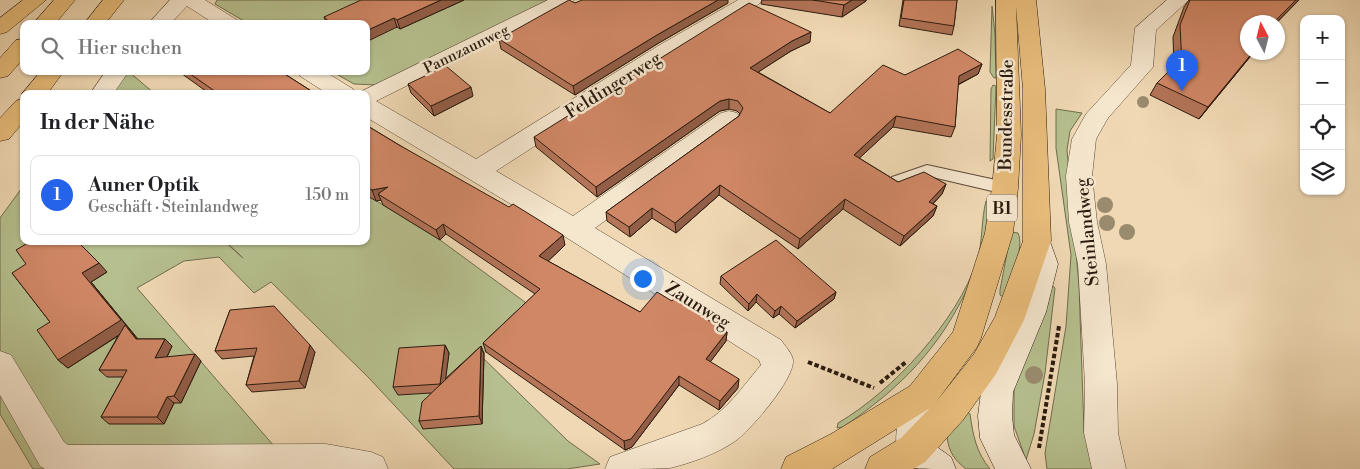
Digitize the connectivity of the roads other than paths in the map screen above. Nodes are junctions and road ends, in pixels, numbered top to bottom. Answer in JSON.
{"nodes":[{"id":1,"x":36,"y":0,"type":"edge"},
{"id":2,"x":65,"y":0,"type":"edge"},
{"id":3,"x":114,"y":0,"type":"edge"},
{"id":4,"x":182,"y":0,"type":"edge"},
{"id":5,"x":191,"y":0,"type":"edge"},
{"id":6,"x":564,"y":0,"type":"edge"},
{"id":7,"x":752,"y":0,"type":"edge"},
{"id":8,"x":1006,"y":0,"type":"edge"},
{"id":9,"x":1026,"y":0,"type":"edge"},
{"id":10,"x":1179,"y":0,"type":"edge"},
{"id":11,"x":47,"y":20,"type":"edge"},
{"id":12,"x":97,"y":20,"type":"edge"},
{"id":13,"x":162,"y":20,"type":"edge"},
{"id":14,"x":224,"y":20,"type":"edge"},
{"id":15,"x":0,"y":28,"type":"edge"},
{"id":16,"x":20,"y":49,"type":"edge"},
{"id":17,"x":0,"y":71,"type":"edge"},
{"id":18,"x":50,"y":75,"type":"edge"},
{"id":19,"x":115,"y":75,"type":"edge"},
{"id":20,"x":314,"y":75,"type":"edge"},
{"id":21,"x":37,"y":90,"type":"edge"},
{"id":22,"x":104,"y":90,"type":"edge"},
{"id":23,"x":339,"y":90,"type":"edge"},
{"id":24,"x":370,"y":95,"type":"edge"},
{"id":25,"x":370,"y":108,"type":"edge"},
{"id":26,"x":20,"y":110,"type":"edge"},
{"id":27,"x":729,"y":119,"type":"dead end"},
{"id":28,"x":0,"y":133,"type":"edge"},
{"id":29,"x":475,"y":172,"type":"junction"},
{"id":30,"x":897,"y":181,"type":"edge"},
{"id":31,"x":1005,"y":188,"type":"junction"},
{"id":32,"x":574,"y":229,"type":"junction"},
{"id":33,"x":1037,"y":241,"type":"junction"},
{"id":34,"x":0,"y":365,"type":"edge"},
{"id":35,"x":921,"y":396,"type":"junction"},
{"id":36,"x":926,"y":460,"type":"edge"},
{"id":37,"x":371,"y":469,"type":"edge"},
{"id":38,"x":622,"y":469,"type":"edge"},
{"id":39,"x":798,"y":469,"type":"edge"},
{"id":40,"x":882,"y":469,"type":"edge"},
{"id":41,"x":1014,"y":469,"type":"edge"},
{"id":42,"x":1109,"y":469,"type":"edge"}],
"edges":[{"from":1,"to":15,"type":"main road"},
{"from":2,"to":11,"type":"main road"},
{"from":3,"to":12,"type":"main road"},
{"from":4,"to":13,"type":"street"},
{"from":5,"to":14,"type":"street"},
{"from":6,"to":24,"type":"street","name":"Pannzaunweg"},
{"from":7,"to":29,"type":"street","name":"Feldingerweg"},
{"from":8,"to":31,"type":"main road","name":"Bundesstraße","number":"B1"},
{"from":9,"to":33,"type":"main road","name":"Bundesstraße","number":"B1"},
{"from":10,"to":42,"type":"street","name":"Steinlandweg"},
{"from":16,"to":17,"type":"main road"},
{"from":18,"to":21,"type":"main road"},
{"from":19,"to":22,"type":"street"},
{"from":20,"to":23,"type":"street"},
{"from":25,"to":29,"type":"street","name":"Zaunweg"},
{"from":26,"to":28,"type":"main road"},
{"from":27,"to":32,"type":"street"},
{"from":29,"to":32,"type":"street","name":"Zaunweg"},
{"from":30,"to":31,"type":"lane"},
{"from":31,"to":35,"type":"main road","name":"Bundesstraße","number":"B1"},
{"from":32,"to":38,"type":"street","name":"Zaunweg"},
{"from":33,"to":36,"type":"main road","name":"Bundesstraße","number":"B1"},
{"from":33,"to":41,"type":"street"},
{"from":34,"to":37,"type":"street"},
{"from":35,"to":36,"type":"street"},
{"from":35,"to":39,"type":"main road","name":"Bundesstraße","number":"B1"},
{"from":36,"to":40,"type":"main road","name":"Bundesstraße","number":"B1"}]}
